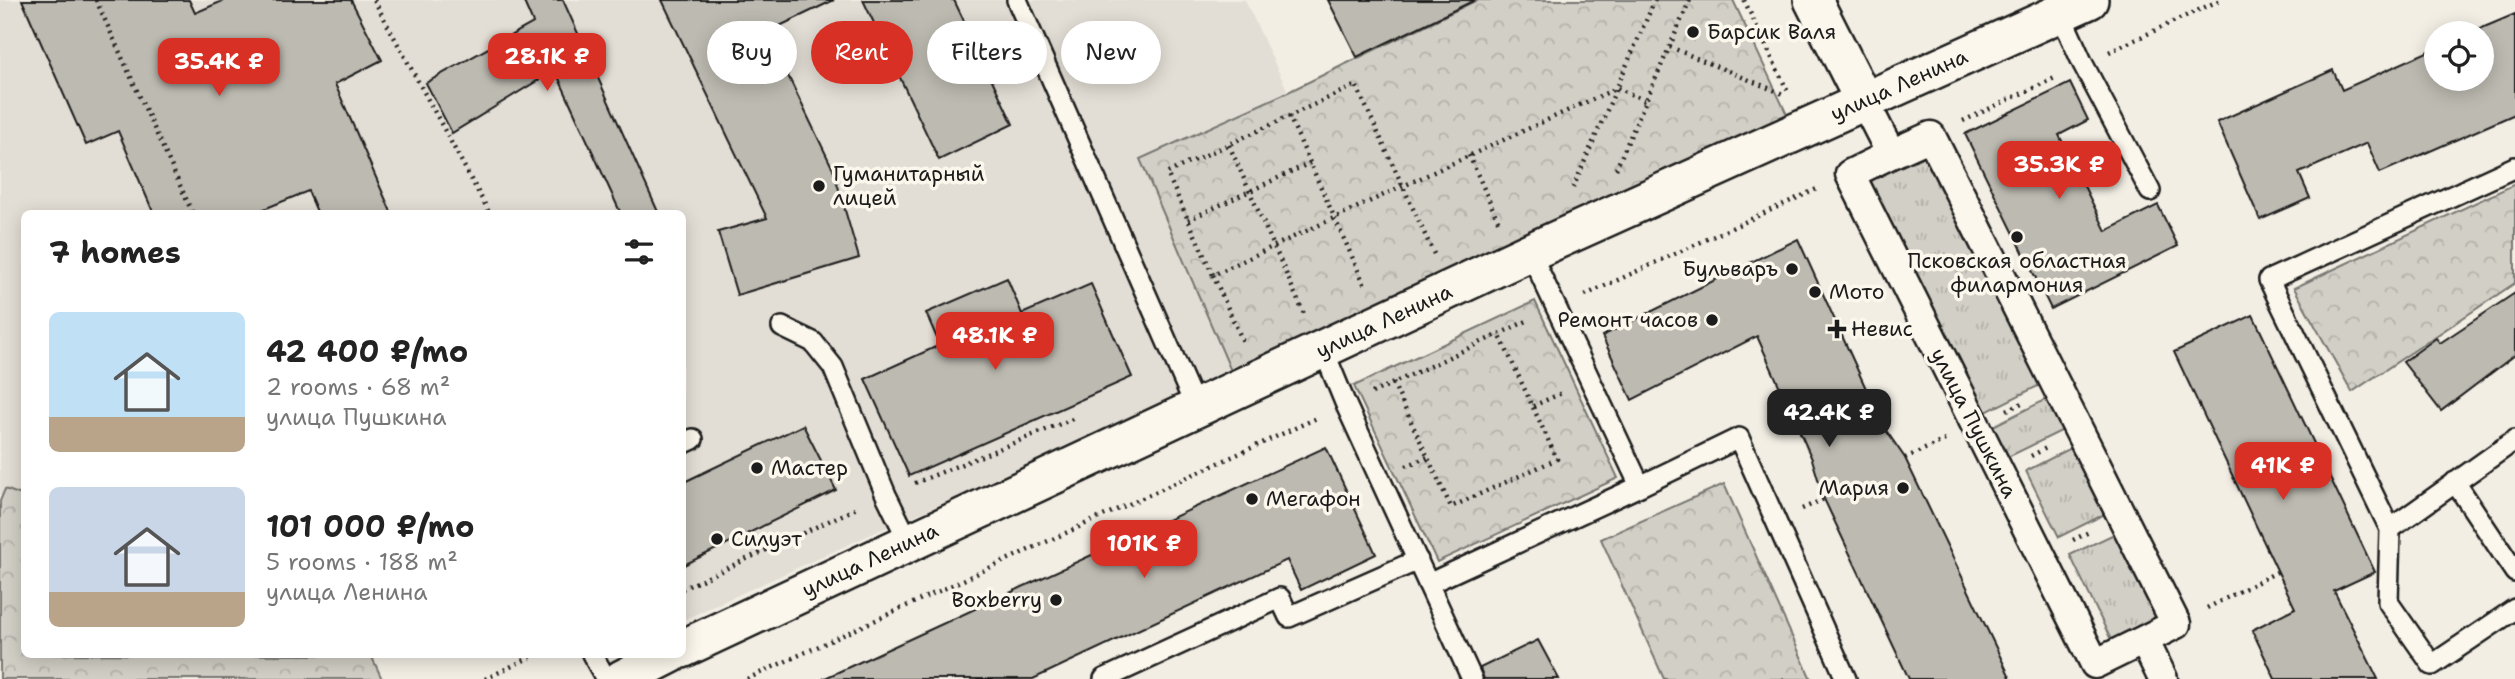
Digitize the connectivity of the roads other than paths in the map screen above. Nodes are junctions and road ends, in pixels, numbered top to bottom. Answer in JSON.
{"nodes":[{"id":1,"x":1017,"y":0,"type":"edge"},
{"id":2,"x":1812,"y":0,"type":"edge"},
{"id":3,"x":2075,"y":6,"type":"edge"},
{"id":4,"x":1864,"y":101,"type":"junction"},
{"id":5,"x":1891,"y":154,"type":"junction"},
{"id":6,"x":2515,"y":167,"type":"edge"},
{"id":7,"x":2150,"y":191,"type":"dead end"},
{"id":8,"x":1530,"y":252,"type":"junction"},
{"id":9,"x":782,"y":327,"type":"dead end"},
{"id":10,"x":1315,"y":334,"type":"junction"},
{"id":11,"x":1196,"y":408,"type":"junction"},
{"id":12,"x":2515,"y":440,"type":"edge"},
{"id":13,"x":2455,"y":482,"type":"junction"},
{"id":14,"x":1640,"y":486,"type":"junction"},
{"id":15,"x":2390,"y":529,"type":"junction"},
{"id":16,"x":909,"y":542,"type":"junction"},
{"id":17,"x":1418,"y":560,"type":"junction"},
{"id":18,"x":2515,"y":572,"type":"edge"},
{"id":19,"x":1428,"y":584,"type":"junction"},
{"id":20,"x":2515,"y":609,"type":"edge"},
{"id":21,"x":2144,"y":640,"type":"junction"},
{"id":22,"x":686,"y":647,"type":"edge"},
{"id":23,"x":594,"y":658,"type":"edge"},
{"id":24,"x":663,"y":658,"type":"edge"},
{"id":25,"x":606,"y":679,"type":"edge"},
{"id":26,"x":622,"y":679,"type":"edge"},
{"id":27,"x":1104,"y":679,"type":"edge"},
{"id":28,"x":1472,"y":679,"type":"edge"},
{"id":29,"x":1846,"y":679,"type":"edge"},
{"id":30,"x":2163,"y":679,"type":"edge"}],
"edges":[{"from":1,"to":11,"type":"lane"},
{"from":2,"to":4,"type":"street"},
{"from":3,"to":4,"type":"street","name":"улица Ленина"},
{"from":3,"to":7,"type":"lane"},
{"from":4,"to":5,"type":"street"},
{"from":4,"to":8,"type":"street","name":"улица Ленина"},
{"from":5,"to":21,"type":"street","name":"улица Пушкина"},
{"from":5,"to":21,"type":"street","name":"улица Пушкина"},
{"from":6,"to":15,"type":"lane"},
{"from":8,"to":10,"type":"street","name":"улица Ленина"},
{"from":8,"to":14,"type":"lane"},
{"from":9,"to":16,"type":"lane"},
{"from":10,"to":11,"type":"street","name":"улица Ленина"},
{"from":10,"to":17,"type":"lane"},
{"from":11,"to":16,"type":"street","name":"улица Ленина"},
{"from":12,"to":13,"type":"lane"},
{"from":13,"to":15,"type":"lane"},
{"from":13,"to":18,"type":"lane"},
{"from":14,"to":19,"type":"lane"},
{"from":14,"to":29,"type":"lane"},
{"from":15,"to":20,"type":"lane"},
{"from":16,"to":22,"type":"street","name":"улица Ленина"},
{"from":17,"to":19,"type":"lane"},
{"from":17,"to":27,"type":"lane"},
{"from":19,"to":28,"type":"lane"},
{"from":21,"to":30,"type":"street"},
{"from":23,"to":25,"type":"lane"},
{"from":24,"to":26,"type":"street"}]}
